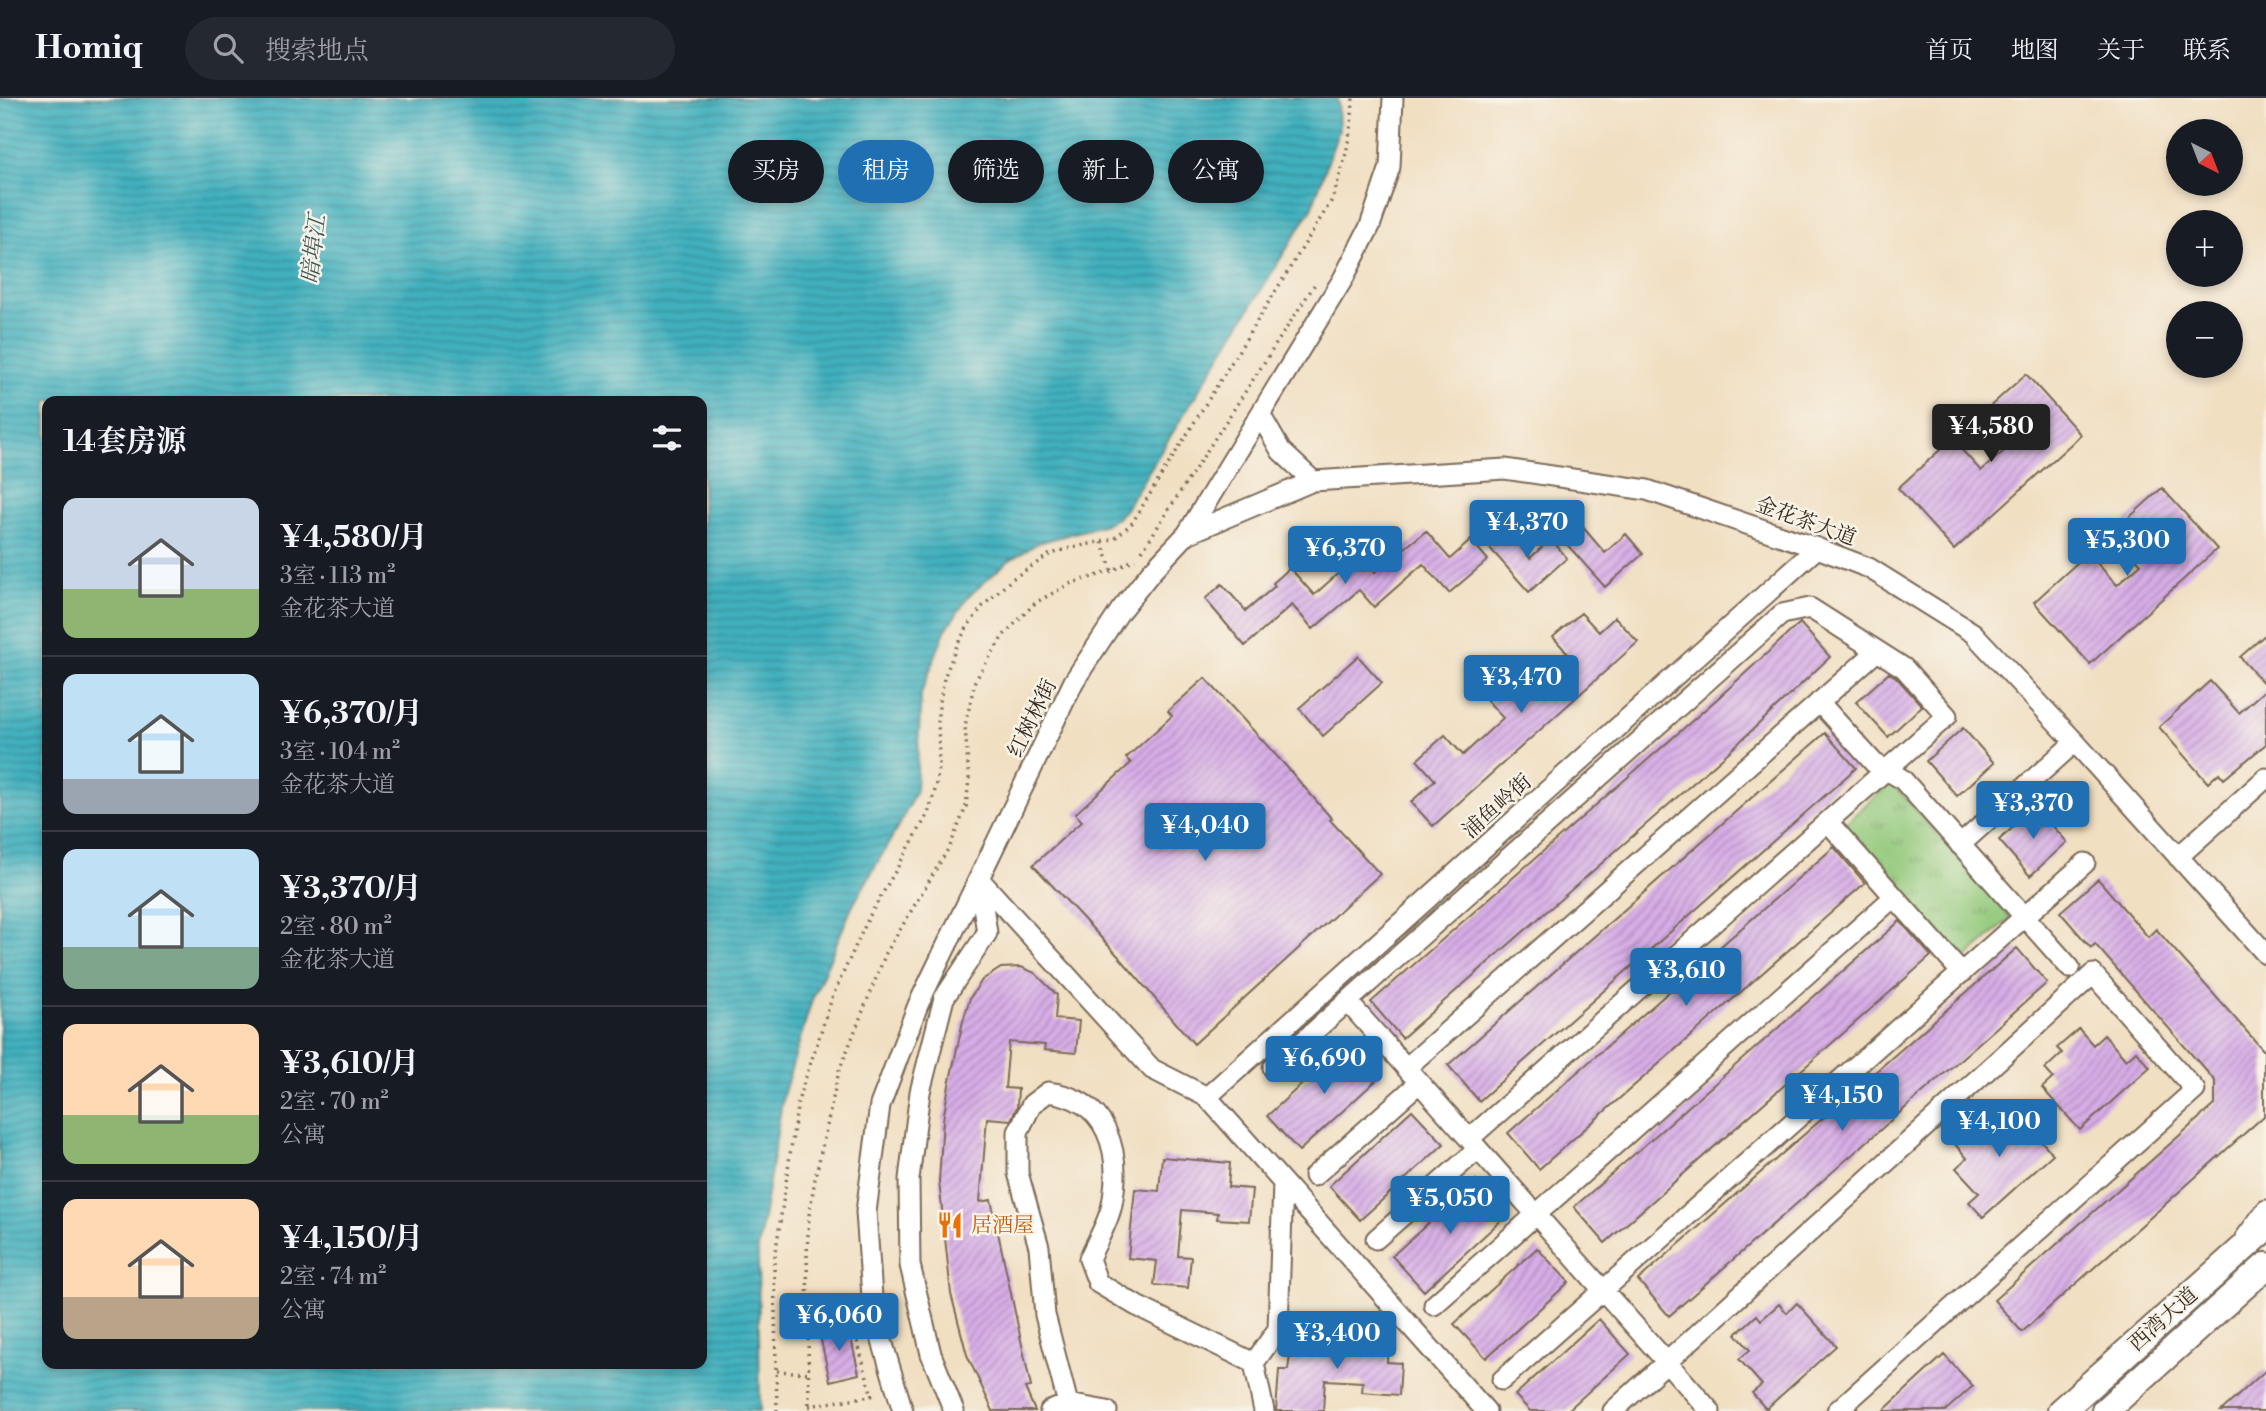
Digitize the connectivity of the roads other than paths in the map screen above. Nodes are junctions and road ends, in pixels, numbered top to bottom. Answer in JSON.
{"nodes":[{"id":1,"x":1393,"y":98,"type":"edge"},
{"id":2,"x":1261,"y":415,"type":"junction"},
{"id":3,"x":1313,"y":481,"type":"junction"},
{"id":4,"x":1188,"y":534,"type":"junction"},
{"id":5,"x":1817,"y":548,"type":"junction"},
{"id":6,"x":1876,"y":652,"type":"junction"},
{"id":7,"x":1819,"y":702,"type":"junction"},
{"id":8,"x":2075,"y":742,"type":"junction"},
{"id":9,"x":1886,"y":771,"type":"junction"},
{"id":10,"x":2266,"y":778,"type":"edge"},
{"id":11,"x":1828,"y":821,"type":"junction"},
{"id":12,"x":1960,"y":845,"type":"junction"},
{"id":13,"x":2178,"y":857,"type":"junction"},
{"id":14,"x":2085,"y":863,"type":"dead end"},
{"id":15,"x":979,"y":879,"type":"junction"},
{"id":16,"x":1894,"y":897,"type":"junction"},
{"id":17,"x":2024,"y":917,"type":"junction"},
{"id":18,"x":2266,"y":954,"type":"edge"},
{"id":19,"x":2070,"y":968,"type":"dead end"},
{"id":20,"x":1962,"y":972,"type":"junction"},
{"id":21,"x":1347,"y":1001,"type":"junction"},
{"id":22,"x":1273,"y":1068,"type":"dead end"},
{"id":23,"x":1413,"y":1076,"type":"junction"},
{"id":24,"x":1207,"y":1097,"type":"junction"},
{"id":25,"x":1473,"y":1144,"type":"junction"},
{"id":26,"x":1314,"y":1176,"type":"dead end"},
{"id":27,"x":1283,"y":1183,"type":"junction"},
{"id":28,"x":2266,"y":1210,"type":"edge"},
{"id":29,"x":1536,"y":1215,"type":"junction"},
{"id":30,"x":2266,"y":1228,"type":"edge"},
{"id":31,"x":1376,"y":1239,"type":"dead end"},
{"id":32,"x":2226,"y":1264,"type":"junction"},
{"id":33,"x":2266,"y":1266,"type":"edge"},
{"id":34,"x":2256,"y":1279,"type":"edge"},
{"id":35,"x":1603,"y":1290,"type":"junction"},
{"id":36,"x":1434,"y":1305,"type":"dead end"},
{"id":37,"x":1254,"y":1363,"type":"junction"},
{"id":38,"x":1667,"y":1363,"type":"junction"},
{"id":39,"x":1502,"y":1381,"type":"dead end"},
{"id":40,"x":1059,"y":1407,"type":"edge"},
{"id":41,"x":904,"y":1411,"type":"edge"},
{"id":42,"x":954,"y":1411,"type":"edge"},
{"id":43,"x":1107,"y":1411,"type":"edge"},
{"id":44,"x":1264,"y":1411,"type":"edge"},
{"id":45,"x":1486,"y":1411,"type":"edge"},
{"id":46,"x":1613,"y":1411,"type":"edge"},
{"id":47,"x":1710,"y":1411,"type":"edge"},
{"id":48,"x":1837,"y":1411,"type":"edge"},
{"id":49,"x":2061,"y":1411,"type":"edge"},
{"id":50,"x":2105,"y":1411,"type":"edge"}],
"edges":[{"from":1,"to":2,"type":"street","name":"红树林街"},
{"from":2,"to":3,"type":"street"},
{"from":2,"to":4,"type":"street","name":"红树林街"},
{"from":3,"to":4,"type":"street","name":"金花茶大道"},
{"from":3,"to":5,"type":"street","name":"金花茶大道"},
{"from":4,"to":15,"type":"street","name":"红树林街"},
{"from":5,"to":8,"type":"street","name":"金花茶大道"},
{"from":5,"to":24,"type":"street","name":"浦鱼岭街"},
{"from":6,"to":7,"type":"street"},
{"from":6,"to":9,"type":"street"},
{"from":6,"to":21,"type":"street"},
{"from":7,"to":9,"type":"street"},
{"from":7,"to":23,"type":"street"},
{"from":8,"to":12,"type":"street"},
{"from":8,"to":13,"type":"street","name":"金花茶大道"},
{"from":9,"to":11,"type":"street"},
{"from":9,"to":12,"type":"street"},
{"from":10,"to":13,"type":"street"},
{"from":11,"to":16,"type":"street"},
{"from":11,"to":25,"type":"street"},
{"from":12,"to":17,"type":"street"},
{"from":13,"to":18,"type":"street","name":"金花茶大道"},
{"from":14,"to":17,"type":"street"},
{"from":15,"to":24,"type":"street"},
{"from":15,"to":41,"type":"street","name":"红树林街"},
{"from":15,"to":42,"type":"street"},
{"from":16,"to":20,"type":"street"},
{"from":16,"to":29,"type":"street"},
{"from":17,"to":19,"type":"street"},
{"from":17,"to":20,"type":"street"},
{"from":20,"to":35,"type":"street"},
{"from":21,"to":22,"type":"street"},
{"from":21,"to":23,"type":"street"},
{"from":23,"to":25,"type":"street"},
{"from":23,"to":26,"type":"street"},
{"from":24,"to":27,"type":"street"},
{"from":25,"to":29,"type":"street"},
{"from":25,"to":31,"type":"street"},
{"from":27,"to":37,"type":"street"},
{"from":27,"to":45,"type":"street"},
{"from":28,"to":32,"type":"street"},
{"from":29,"to":35,"type":"street"},
{"from":29,"to":36,"type":"street"},
{"from":30,"to":32,"type":"main road","name":"西湾大道"},
{"from":32,"to":49,"type":"main road","name":"西湾大道"},
{"from":33,"to":34,"type":"main road","name":"西湾大道"},
{"from":34,"to":50,"type":"main road","name":"西湾大道"},
{"from":35,"to":38,"type":"street"},
{"from":35,"to":39,"type":"street"},
{"from":37,"to":40,"type":"street"},
{"from":37,"to":44,"type":"street"},
{"from":38,"to":46,"type":"street"},
{"from":38,"to":47,"type":"street"},
{"from":38,"to":48,"type":"street"},
{"from":40,"to":43,"type":"street"}]}
